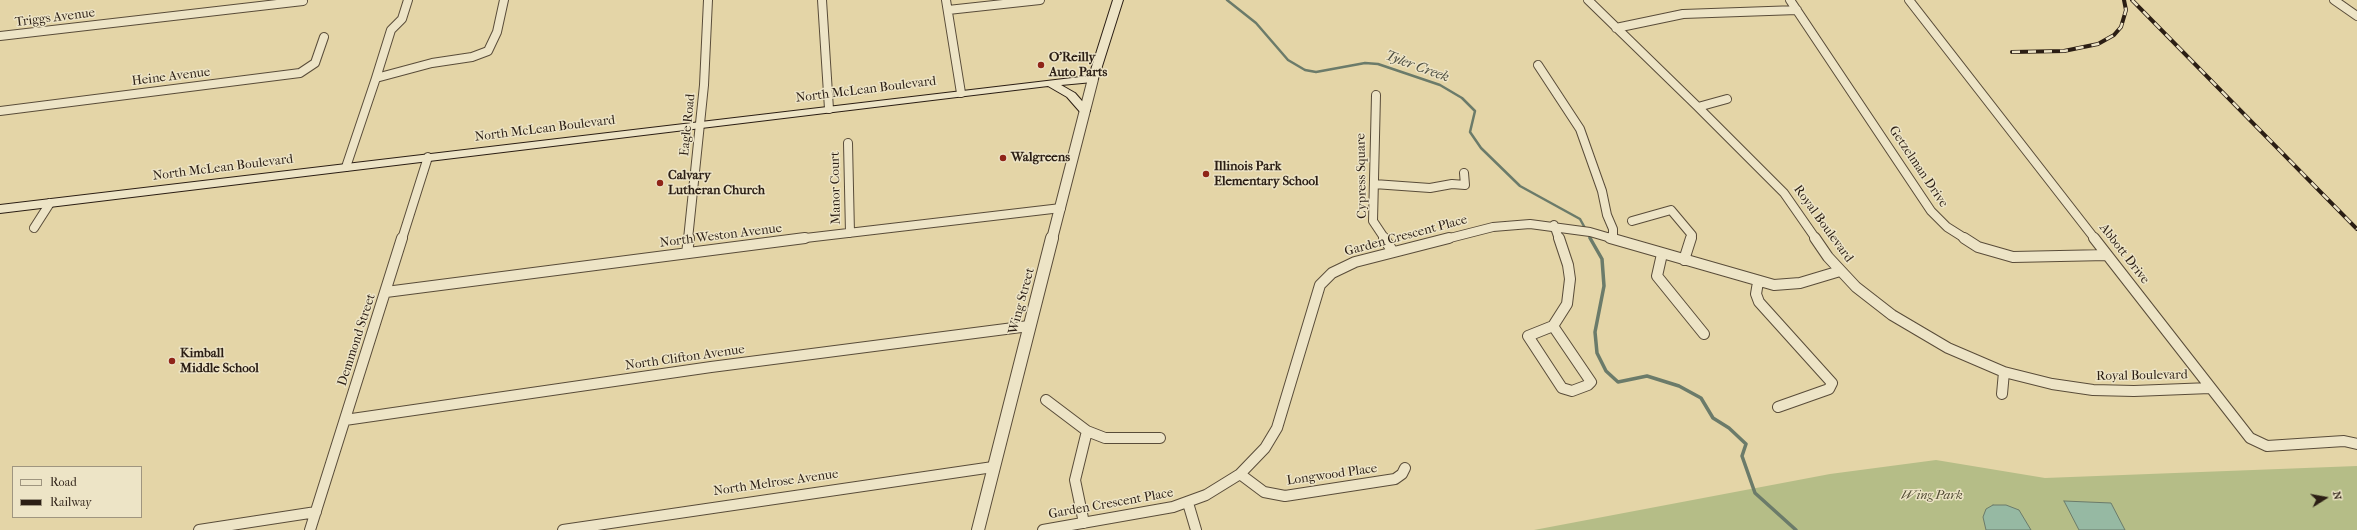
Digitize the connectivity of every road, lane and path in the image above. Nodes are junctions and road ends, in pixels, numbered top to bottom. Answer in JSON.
{"nodes":[{"id":1,"x":408,"y":0,"type":"edge"},
{"id":2,"x":504,"y":0,"type":"edge"},
{"id":3,"x":708,"y":0,"type":"edge"},
{"id":4,"x":822,"y":0,"type":"edge"},
{"id":5,"x":946,"y":0,"type":"edge"},
{"id":6,"x":1040,"y":0,"type":"edge"},
{"id":7,"x":1118,"y":0,"type":"edge"},
{"id":8,"x":1588,"y":0,"type":"edge"},
{"id":9,"x":1790,"y":0,"type":"edge"},
{"id":10,"x":1910,"y":0,"type":"edge"},
{"id":11,"x":2334,"y":0,"type":"edge"},
{"id":12,"x":303,"y":1,"type":"dead end"},
{"id":13,"x":948,"y":10,"type":"junction"},
{"id":14,"x":1797,"y":10,"type":"junction"},
{"id":15,"x":2357,"y":16,"type":"edge"},
{"id":16,"x":1616,"y":28,"type":"junction"},
{"id":17,"x":0,"y":36,"type":"edge"},
{"id":18,"x":324,"y":37,"type":"dead end"},
{"id":19,"x":1538,"y":65,"type":"dead end"},
{"id":20,"x":376,"y":78,"type":"junction"},
{"id":21,"x":1093,"y":79,"type":"junction"},
{"id":22,"x":1050,"y":83,"type":"junction"},
{"id":23,"x":961,"y":93,"type":"junction"},
{"id":24,"x":1376,"y":95,"type":"dead end"},
{"id":25,"x":1727,"y":99,"type":"dead end"},
{"id":26,"x":1698,"y":107,"type":"junction"},
{"id":27,"x":829,"y":109,"type":"junction"},
{"id":28,"x":0,"y":111,"type":"edge"},
{"id":29,"x":1085,"y":111,"type":"junction"},
{"id":30,"x":699,"y":124,"type":"junction"},
{"id":31,"x":848,"y":143,"type":"dead end"},
{"id":32,"x":428,"y":157,"type":"junction"},
{"id":33,"x":346,"y":167,"type":"junction"},
{"id":34,"x":1464,"y":173,"type":"dead end"},
{"id":35,"x":1374,"y":184,"type":"junction"},
{"id":36,"x":50,"y":203,"type":"junction"},
{"id":37,"x":1060,"y":208,"type":"junction"},
{"id":38,"x":0,"y":209,"type":"edge"},
{"id":39,"x":1632,"y":221,"type":"dead end"},
{"id":40,"x":1554,"y":226,"type":"junction"},
{"id":41,"x":34,"y":228,"type":"dead end"},
{"id":42,"x":850,"y":233,"type":"junction"},
{"id":43,"x":1609,"y":237,"type":"junction"},
{"id":44,"x":1393,"y":252,"type":"junction"},
{"id":45,"x":687,"y":253,"type":"junction"},
{"id":46,"x":1662,"y":254,"type":"junction"},
{"id":47,"x":2107,"y":254,"type":"junction"},
{"id":48,"x":1684,"y":260,"type":"junction"},
{"id":49,"x":1840,"y":271,"type":"junction"},
{"id":50,"x":1758,"y":282,"type":"junction"},
{"id":51,"x":386,"y":292,"type":"junction"},
{"id":52,"x":1029,"y":326,"type":"junction"},
{"id":53,"x":1553,"y":326,"type":"junction"},
{"id":54,"x":1704,"y":334,"type":"dead end"},
{"id":55,"x":2004,"y":372,"type":"junction"},
{"id":56,"x":2210,"y":388,"type":"junction"},
{"id":57,"x":2002,"y":394,"type":"dead end"},
{"id":58,"x":1046,"y":400,"type":"dead end"},
{"id":59,"x":1778,"y":407,"type":"dead end"},
{"id":60,"x":345,"y":420,"type":"junction"},
{"id":61,"x":1087,"y":431,"type":"junction"},
{"id":62,"x":1160,"y":438,"type":"dead end"},
{"id":63,"x":2357,"y":444,"type":"edge"},
{"id":64,"x":993,"y":467,"type":"junction"},
{"id":65,"x":1405,"y":468,"type":"dead end"},
{"id":66,"x":1240,"y":474,"type":"junction"},
{"id":67,"x":1188,"y":503,"type":"junction"},
{"id":68,"x":316,"y":512,"type":"junction"},
{"id":69,"x":1084,"y":523,"type":"junction"},
{"id":70,"x":199,"y":530,"type":"edge"},
{"id":71,"x":310,"y":530,"type":"edge"},
{"id":72,"x":563,"y":530,"type":"edge"},
{"id":73,"x":978,"y":530,"type":"edge"},
{"id":74,"x":1043,"y":530,"type":"edge"},
{"id":75,"x":1196,"y":530,"type":"edge"}],
"edges":[{"from":1,"to":20,"type":"street"},
{"from":2,"to":20,"type":"street"},
{"from":3,"to":30,"type":"street","name":"Eagle Road"},
{"from":4,"to":27,"type":"street"},
{"from":5,"to":13,"type":"street"},
{"from":6,"to":13,"type":"street"},
{"from":7,"to":21,"type":"main road"},
{"from":8,"to":16,"type":"street","name":"Royal Boulevard"},
{"from":9,"to":14,"type":"street","name":"Getzelman Drive"},
{"from":10,"to":47,"type":"street","name":"Abbott Drive"},
{"from":11,"to":15,"type":"street"},
{"from":12,"to":17,"type":"street","name":"Triggs Avenue"},
{"from":13,"to":23,"type":"street"},
{"from":14,"to":16,"type":"street"},
{"from":14,"to":47,"type":"street","name":"Getzelman Drive"},
{"from":16,"to":26,"type":"street","name":"Royal Boulevard"},
{"from":18,"to":28,"type":"street","name":"Heine Avenue"},
{"from":19,"to":43,"type":"street"},
{"from":20,"to":33,"type":"street"},
{"from":21,"to":22,"type":"main road","name":"North McLean Boulevard"},
{"from":21,"to":29,"type":"street","name":"Wing Street"},
{"from":22,"to":23,"type":"main road","name":"North McLean Boulevard"},
{"from":22,"to":29,"type":"main road"},
{"from":23,"to":27,"type":"main road","name":"North McLean Boulevard"},
{"from":24,"to":35,"type":"street","name":"Cypress Square"},
{"from":25,"to":26,"type":"street"},
{"from":26,"to":49,"type":"street","name":"Royal Boulevard"},
{"from":27,"to":30,"type":"main road","name":"North McLean Boulevard"},
{"from":29,"to":37,"type":"street","name":"Wing Street"},
{"from":30,"to":32,"type":"main road","name":"North McLean Boulevard"},
{"from":30,"to":45,"type":"street","name":"Eagle Road"},
{"from":31,"to":42,"type":"street","name":"Manor Court"},
{"from":32,"to":33,"type":"main road","name":"North McLean Boulevard"},
{"from":32,"to":51,"type":"street","name":"Demmond Street"},
{"from":33,"to":36,"type":"main road","name":"North McLean Boulevard"},
{"from":34,"to":35,"type":"street"},
{"from":35,"to":44,"type":"street","name":"Cypress Square"},
{"from":36,"to":38,"type":"main road","name":"North McLean Boulevard"},
{"from":36,"to":41,"type":"street"},
{"from":37,"to":42,"type":"street","name":"North Weston Avenue"},
{"from":37,"to":52,"type":"street","name":"Wing Street"},
{"from":39,"to":48,"type":"street"},
{"from":40,"to":43,"type":"street","name":"Garden Crescent Place"},
{"from":40,"to":44,"type":"street","name":"Garden Crescent Place"},
{"from":40,"to":53,"type":"street"},
{"from":42,"to":45,"type":"street","name":"North Weston Avenue"},
{"from":43,"to":46,"type":"street","name":"Garden Crescent Place"},
{"from":44,"to":66,"type":"street","name":"Garden Crescent Place"},
{"from":45,"to":51,"type":"street","name":"North Weston Avenue"},
{"from":46,"to":48,"type":"street","name":"Garden Crescent Place"},
{"from":46,"to":54,"type":"street"},
{"from":47,"to":56,"type":"street","name":"Abbott Drive"},
{"from":48,"to":50,"type":"street","name":"Garden Crescent Place"},
{"from":49,"to":50,"type":"street","name":"Garden Crescent Place"},
{"from":49,"to":55,"type":"street","name":"Royal Boulevard"},
{"from":50,"to":59,"type":"street"},
{"from":51,"to":60,"type":"street","name":"Demmond Street"},
{"from":52,"to":60,"type":"street","name":"North Clifton Avenue"},
{"from":52,"to":64,"type":"street","name":"Wing Street"},
{"from":53,"to":53,"type":"street"},
{"from":55,"to":56,"type":"street","name":"Royal Boulevard"},
{"from":55,"to":57,"type":"street"},
{"from":56,"to":63,"type":"street","name":"Abbott Drive"},
{"from":58,"to":61,"type":"street"},
{"from":60,"to":68,"type":"street","name":"Demmond Street"},
{"from":61,"to":62,"type":"street"},
{"from":61,"to":69,"type":"street"},
{"from":64,"to":72,"type":"street","name":"North Melrose Avenue"},
{"from":64,"to":73,"type":"street","name":"Wing Street"},
{"from":65,"to":66,"type":"street","name":"Longwood Place"},
{"from":66,"to":67,"type":"street","name":"Garden Crescent Place"},
{"from":67,"to":69,"type":"street","name":"Garden Crescent Place"},
{"from":67,"to":75,"type":"street"},
{"from":68,"to":70,"type":"street"},
{"from":68,"to":71,"type":"street","name":"Demmond Street"},
{"from":69,"to":74,"type":"street","name":"Garden Crescent Place"}]}
